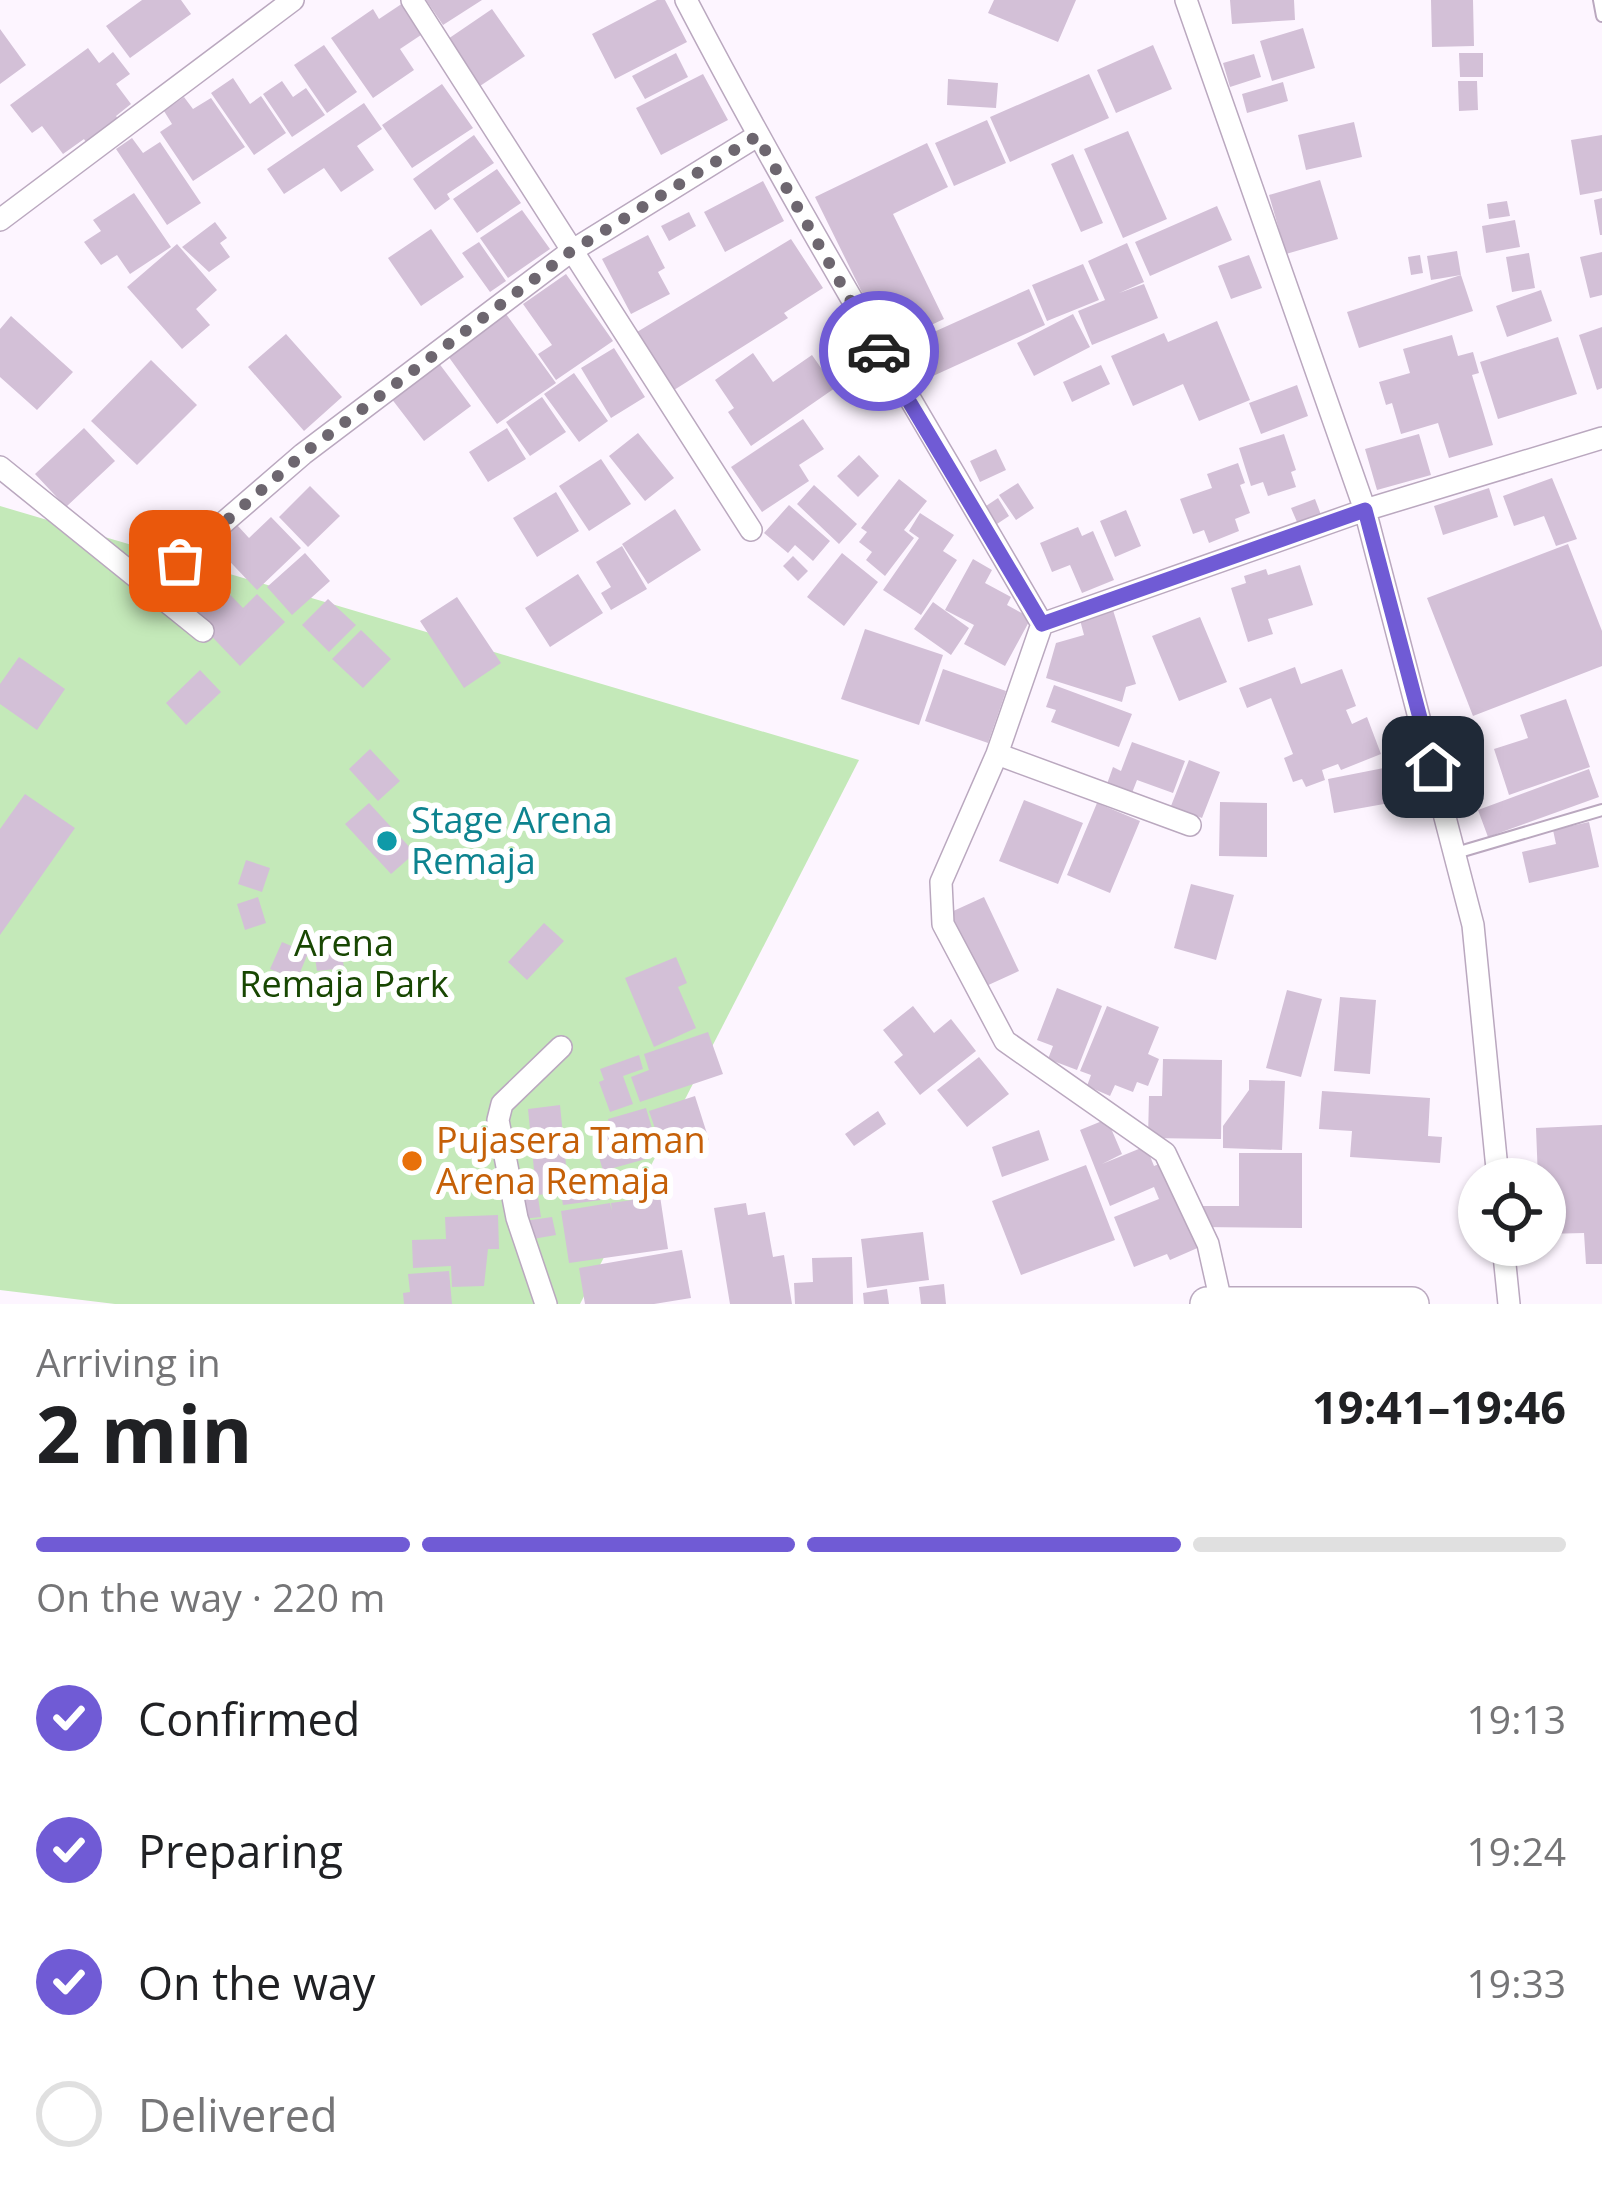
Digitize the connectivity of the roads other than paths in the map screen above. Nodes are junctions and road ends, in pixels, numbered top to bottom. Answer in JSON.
{"nodes":[{"id":1,"x":293,"y":0,"type":"edge"},
{"id":2,"x":412,"y":0,"type":"edge"},
{"id":3,"x":686,"y":0,"type":"edge"},
{"id":4,"x":1186,"y":0,"type":"edge"},
{"id":5,"x":1599,"y":0,"type":"edge"},
{"id":6,"x":261,"y":9,"type":"edge"},
{"id":7,"x":1602,"y":16,"type":"edge"},
{"id":8,"x":757,"y":136,"type":"junction"},
{"id":9,"x":1,"y":219,"type":"edge"},
{"id":10,"x":570,"y":252,"type":"junction"},
{"id":11,"x":1602,"y":438,"type":"edge"},
{"id":12,"x":0,"y":466,"type":"edge"},
{"id":13,"x":1365,"y":510,"type":"junction"},
{"id":14,"x":751,"y":530,"type":"dead end"},
{"id":15,"x":149,"y":587,"type":"junction"},
{"id":16,"x":1042,"y":624,"type":"junction"},
{"id":17,"x":203,"y":631,"type":"dead end"},
{"id":18,"x":997,"y":754,"type":"junction"},
{"id":19,"x":1602,"y":810,"type":"edge"},
{"id":20,"x":1190,"y":825,"type":"dead end"},
{"id":21,"x":1456,"y":853,"type":"junction"},
{"id":22,"x":561,"y":1047,"type":"dead end"},
{"id":23,"x":1496,"y":1158,"type":"edge"},
{"id":24,"x":1506,"y":1266,"type":"edge"},
{"id":25,"x":1221,"y":1303,"type":"edge"},
{"id":26,"x":546,"y":1304,"type":"edge"},
{"id":27,"x":1208,"y":1304,"type":"edge"},
{"id":28,"x":1412,"y":1304,"type":"edge"},
{"id":29,"x":1509,"y":1304,"type":"edge"}],
"edges":[{"from":1,"to":6,"type":"street"},
{"from":2,"to":10,"type":"street"},
{"from":3,"to":8,"type":"street"},
{"from":4,"to":13,"type":"street"},
{"from":5,"to":7,"type":"lane"},
{"from":6,"to":9,"type":"street"},
{"from":8,"to":10,"type":"street"},
{"from":8,"to":16,"type":"street"},
{"from":10,"to":14,"type":"street"},
{"from":10,"to":15,"type":"street"},
{"from":11,"to":13,"type":"street"},
{"from":12,"to":15,"type":"street"},
{"from":13,"to":16,"type":"street"},
{"from":13,"to":21,"type":"street"},
{"from":15,"to":17,"type":"street"},
{"from":16,"to":18,"type":"street"},
{"from":18,"to":20,"type":"street"},
{"from":18,"to":25,"type":"street"},
{"from":19,"to":21,"type":"lane"},
{"from":21,"to":23,"type":"street"},
{"from":22,"to":26,"type":"street"},
{"from":24,"to":29,"type":"street"},
{"from":25,"to":27,"type":"main road"},
{"from":25,"to":28,"type":"main road"}]}
